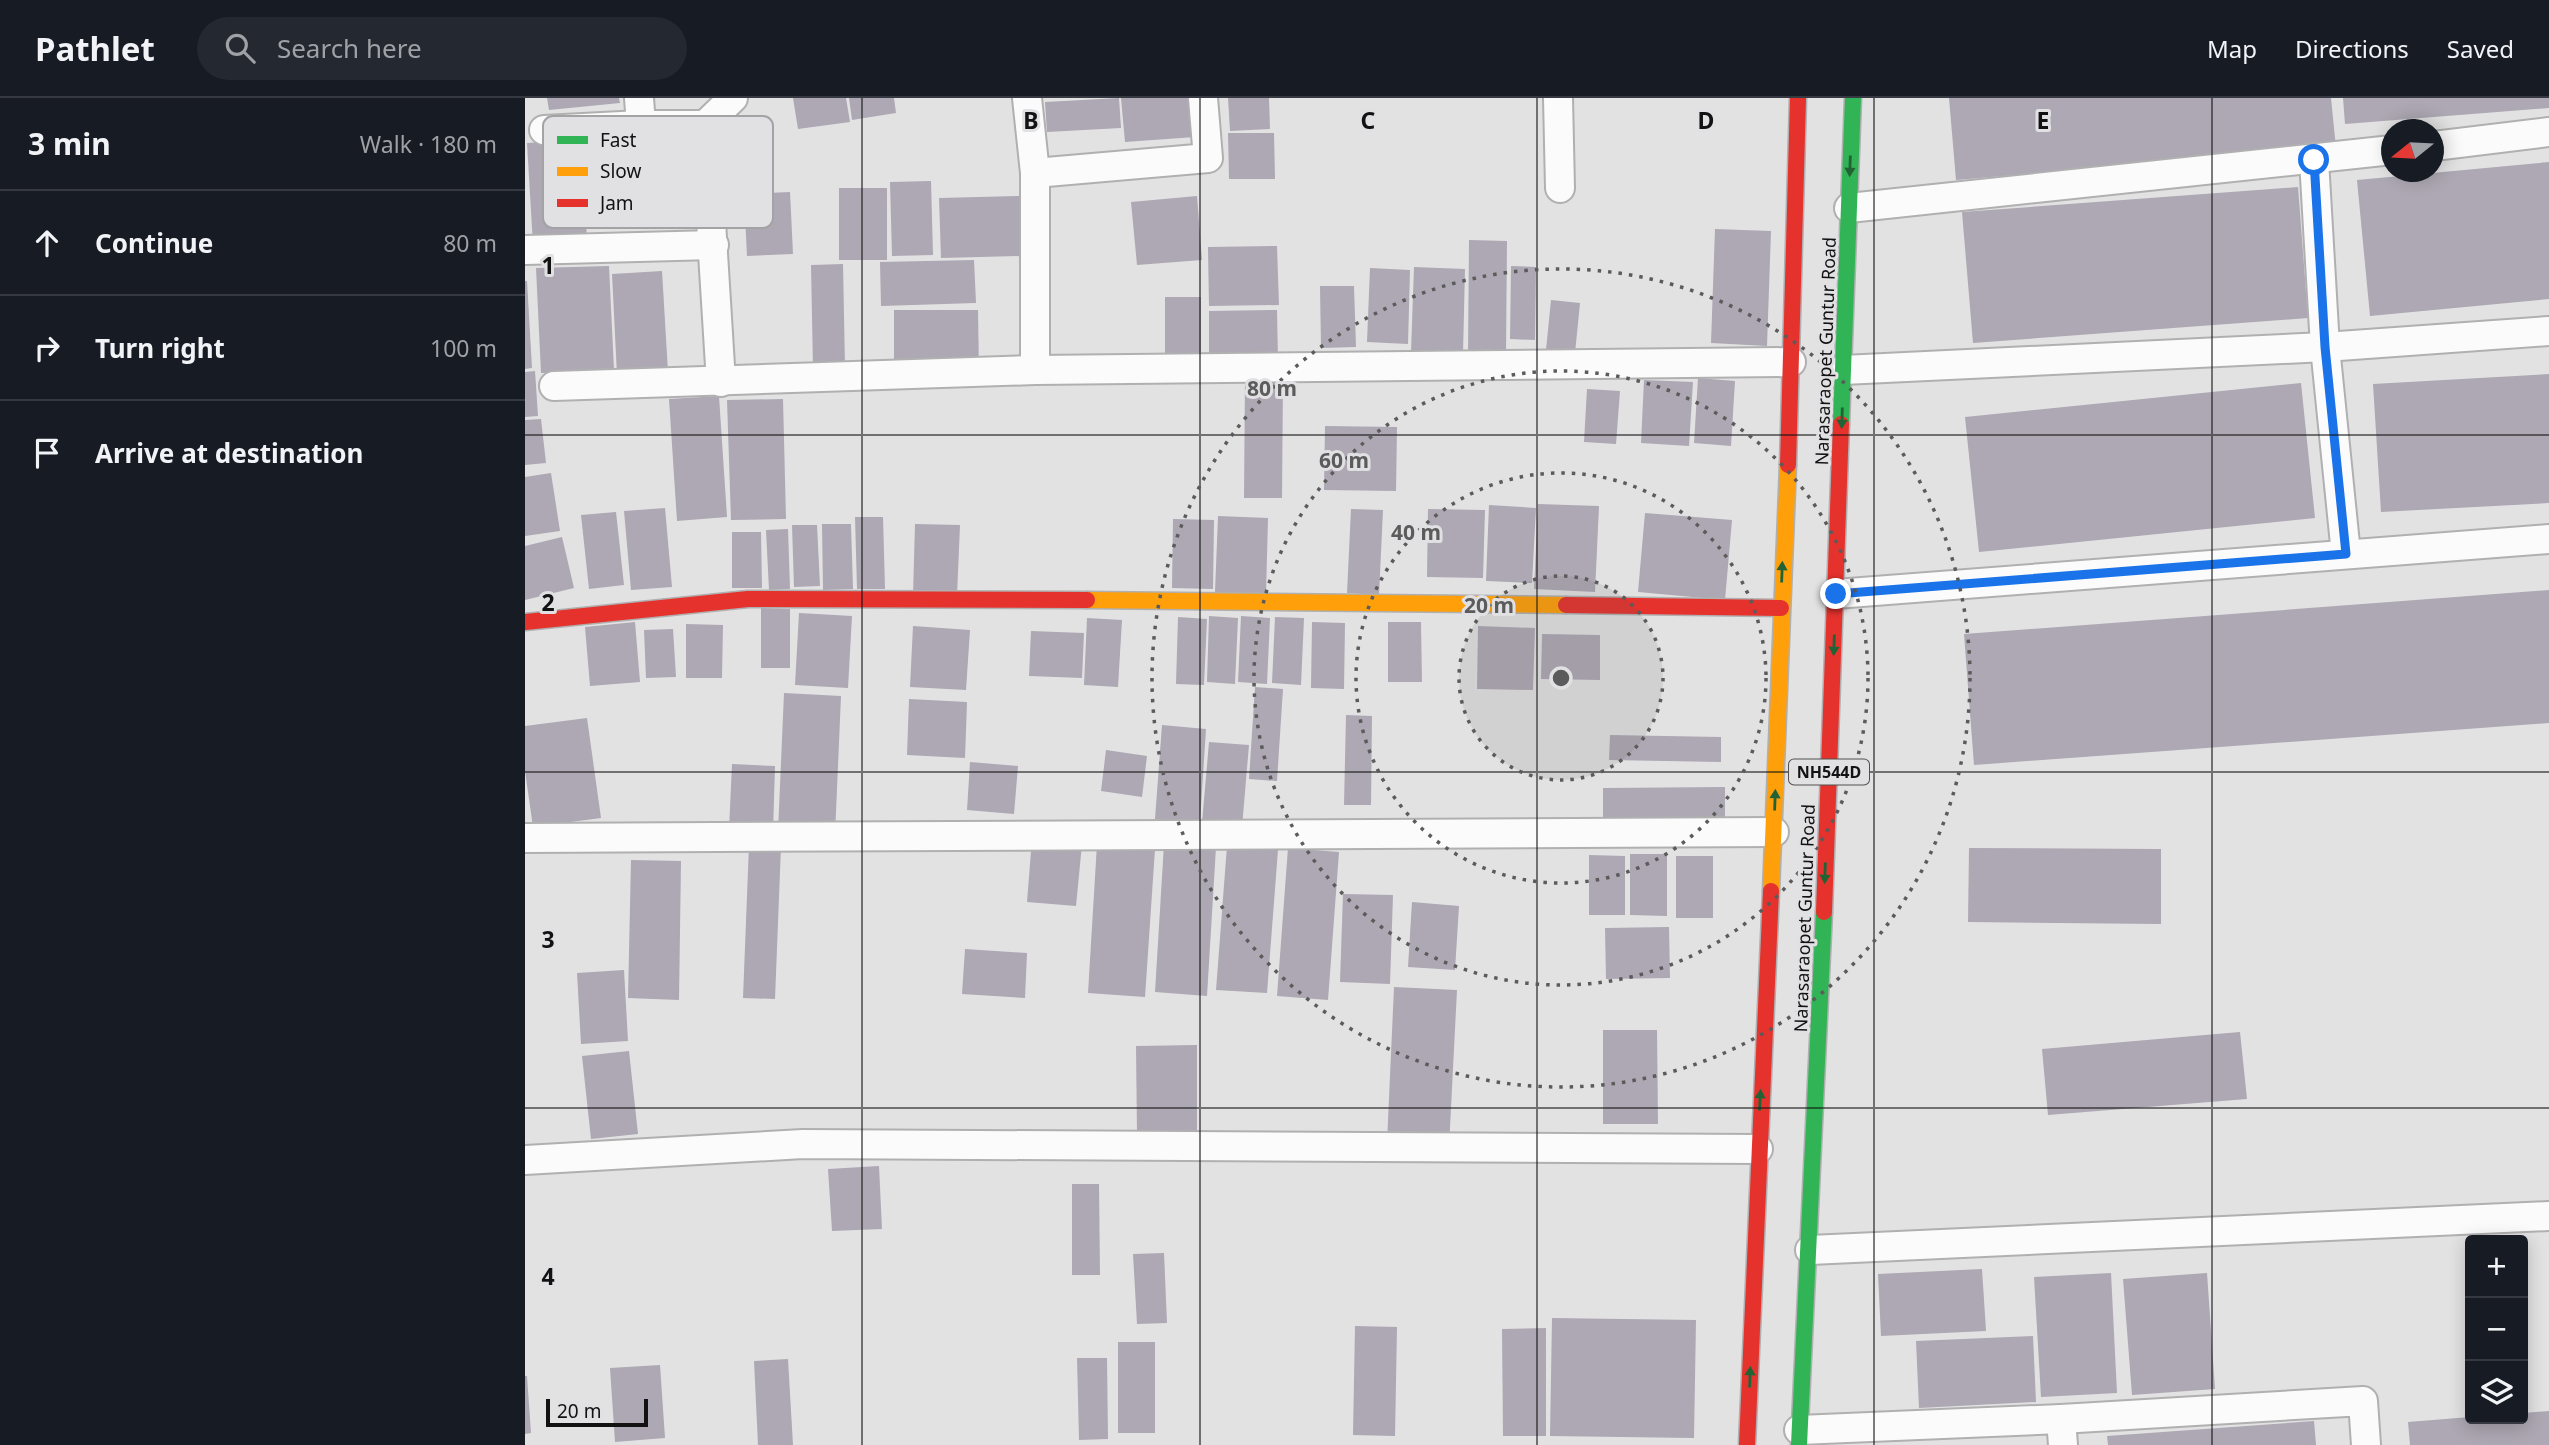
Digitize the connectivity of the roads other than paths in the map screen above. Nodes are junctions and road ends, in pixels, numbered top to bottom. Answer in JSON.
{"nodes":[{"id":1,"x":733,"y":98,"type":"edge"},
{"id":2,"x":1027,"y":98,"type":"edge"},
{"id":3,"x":1203,"y":98,"type":"edge"},
{"id":4,"x":1558,"y":98,"type":"edge"},
{"id":5,"x":1798,"y":98,"type":"edge"},
{"id":6,"x":1853,"y":98,"type":"edge"},
{"id":7,"x":640,"y":111,"type":"edge"},
{"id":8,"x":615,"y":116,"type":"edge"},
{"id":9,"x":663,"y":116,"type":"edge"},
{"id":10,"x":714,"y":116,"type":"edge"},
{"id":11,"x":2549,"y":132,"type":"edge"},
{"id":12,"x":2444,"y":145,"type":"edge"},
{"id":13,"x":2381,"y":151,"type":"edge"},
{"id":14,"x":2314,"y":160,"type":"junction"},
{"id":15,"x":1035,"y":173,"type":"junction"},
{"id":16,"x":1560,"y":188,"type":"dead end"},
{"id":17,"x":1849,"y":208,"type":"junction"},
{"id":18,"x":713,"y":228,"type":"edge"},
{"id":19,"x":714,"y":245,"type":"junction"},
{"id":20,"x":525,"y":250,"type":"edge"},
{"id":21,"x":2549,"y":331,"type":"edge"},
{"id":22,"x":2325,"y":347,"type":"junction"},
{"id":23,"x":1791,"y":362,"type":"junction"},
{"id":24,"x":1035,"y":370,"type":"junction"},
{"id":25,"x":1843,"y":370,"type":"junction"},
{"id":26,"x":721,"y":382,"type":"junction"},
{"id":27,"x":554,"y":386,"type":"dead end"},
{"id":28,"x":2549,"y":539,"type":"edge"},
{"id":29,"x":2346,"y":554,"type":"junction"},
{"id":30,"x":1836,"y":594,"type":"junction"},
{"id":31,"x":1781,"y":608,"type":"junction"},
{"id":32,"x":525,"y":622,"type":"edge"},
{"id":33,"x":1774,"y":832,"type":"junction"},
{"id":34,"x":525,"y":838,"type":"edge"},
{"id":35,"x":1758,"y":1149,"type":"junction"},
{"id":36,"x":525,"y":1160,"type":"edge"},
{"id":37,"x":2549,"y":1216,"type":"edge"},
{"id":38,"x":1810,"y":1251,"type":"junction"},
{"id":39,"x":2062,"y":1432,"type":"edge"},
{"id":40,"x":1799,"y":1437,"type":"edge"},
{"id":41,"x":1747,"y":1445,"type":"edge"},
{"id":42,"x":2366,"y":1445,"type":"edge"}],
"edges":[{"from":1,"to":10,"type":"street"},
{"from":2,"to":15,"type":"street"},
{"from":3,"to":15,"type":"street"},
{"from":4,"to":16,"type":"street"},
{"from":5,"to":23,"type":"main road","name":"Narasaraopet Guntur Road","number":"NH544D"},
{"from":6,"to":17,"type":"main road","name":"Narasaraopet Guntur Road","number":"NH544D","one_way":true},
{"from":7,"to":8,"type":"street"},
{"from":7,"to":9,"type":"street"},
{"from":11,"to":12,"type":"street"},
{"from":13,"to":14,"type":"street"},
{"from":14,"to":17,"type":"street"},
{"from":14,"to":22,"type":"street"},
{"from":15,"to":24,"type":"street"},
{"from":17,"to":25,"type":"main road","name":"Narasaraopet Guntur Road","number":"NH544D"},
{"from":18,"to":19,"type":"street"},
{"from":19,"to":20,"type":"street"},
{"from":19,"to":26,"type":"street"},
{"from":21,"to":22,"type":"street"},
{"from":22,"to":25,"type":"street"},
{"from":22,"to":29,"type":"street"},
{"from":23,"to":24,"type":"street"},
{"from":31,"to":23,"type":"main road","name":"Narasaraopet Guntur Road","number":"NH544D","one_way":true},
{"from":24,"to":26,"type":"street"},
{"from":25,"to":30,"type":"main road","name":"Narasaraopet Guntur Road","number":"NH544D","one_way":true},
{"from":26,"to":27,"type":"street"},
{"from":28,"to":29,"type":"street"},
{"from":29,"to":30,"type":"street"},
{"from":30,"to":38,"type":"main road","name":"Narasaraopet Guntur Road","number":"NH544D","one_way":true},
{"from":31,"to":32,"type":"main road"},
{"from":33,"to":31,"type":"main road","name":"Narasaraopet Guntur Road","number":"NH544D","one_way":true},
{"from":33,"to":34,"type":"street"},
{"from":35,"to":33,"type":"main road","name":"Narasaraopet Guntur Road","number":"NH544D","one_way":true},
{"from":35,"to":36,"type":"street"},
{"from":41,"to":35,"type":"main road","name":"Narasaraopet Guntur Road","number":"NH544D","one_way":true},
{"from":37,"to":38,"type":"street"},
{"from":38,"to":40,"type":"main road","name":"Narasaraopet Guntur Road","number":"NH544D"},
{"from":39,"to":40,"type":"street"},
{"from":39,"to":42,"type":"street"}]}
